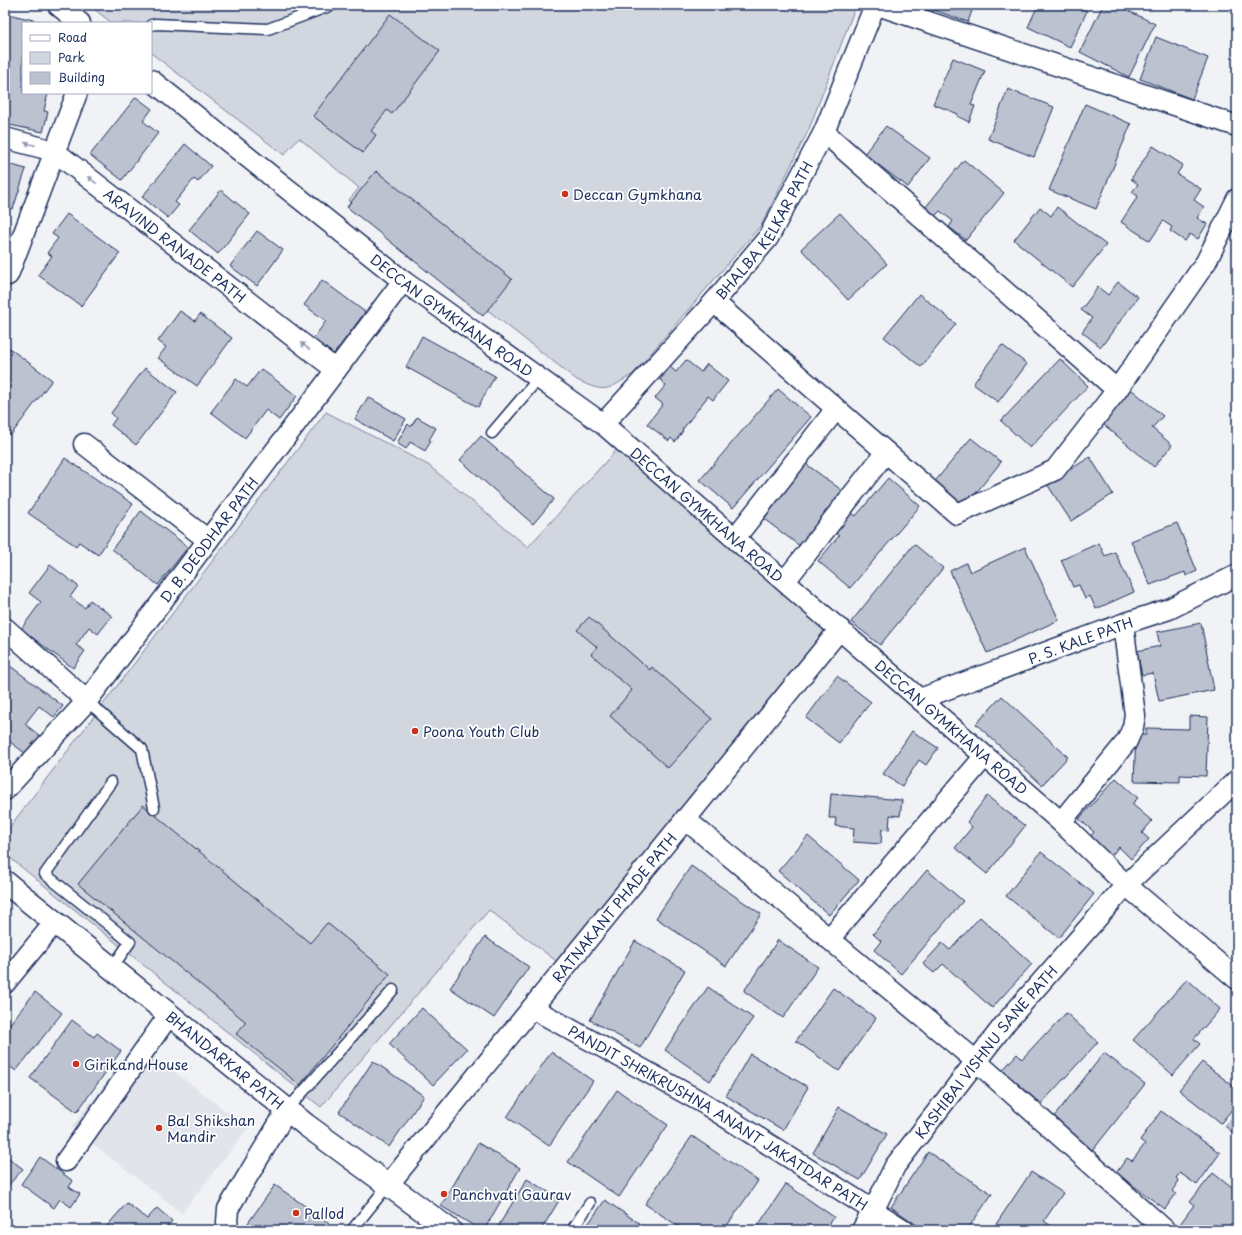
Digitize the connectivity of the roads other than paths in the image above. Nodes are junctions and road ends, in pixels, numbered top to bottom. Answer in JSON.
{"nodes":[{"id":1,"x":58,"y":5,"type":"edge"},
{"id":2,"x":332,"y":5,"type":"edge"},
{"id":3,"x":877,"y":5,"type":"edge"},
{"id":4,"x":79,"y":22,"type":"edge"},
{"id":5,"x":152,"y":25,"type":"edge"},
{"id":6,"x":152,"y":81,"type":"edge"},
{"id":7,"x":77,"y":94,"type":"edge"},
{"id":8,"x":1237,"y":126,"type":"edge"},
{"id":9,"x":824,"y":132,"type":"junction"},
{"id":10,"x":5,"y":138,"type":"edge"},
{"id":11,"x":54,"y":151,"type":"junction"},
{"id":12,"x":1237,"y":199,"type":"edge"},
{"id":13,"x":8,"y":275,"type":"dead end"},
{"id":14,"x":403,"y":282,"type":"junction"},
{"id":15,"x":714,"y":302,"type":"junction"},
{"id":16,"x":336,"y":370,"type":"junction"},
{"id":17,"x":539,"y":378,"type":"junction"},
{"id":18,"x":1117,"y":390,"type":"junction"},
{"id":19,"x":836,"y":408,"type":"junction"},
{"id":20,"x":603,"y":424,"type":"junction"},
{"id":21,"x":492,"y":433,"type":"dead end"},
{"id":22,"x":84,"y":444,"type":"dead end"},
{"id":23,"x":886,"y":452,"type":"junction"},
{"id":24,"x":735,"y":538,"type":"junction"},
{"id":25,"x":208,"y":540,"type":"junction"},
{"id":26,"x":1237,"y":575,"type":"edge"},
{"id":27,"x":785,"y":581,"type":"junction"},
{"id":28,"x":1123,"y":624,"type":"junction"},
{"id":29,"x":5,"y":628,"type":"edge"},
{"id":30,"x":840,"y":629,"type":"junction"},
{"id":31,"x":920,"y":699,"type":"junction"},
{"id":32,"x":87,"y":701,"type":"junction"},
{"id":33,"x":985,"y":756,"type":"junction"},
{"id":34,"x":1237,"y":780,"type":"edge"},
{"id":35,"x":111,"y":782,"type":"dead end"},
{"id":36,"x":5,"y":790,"type":"edge"},
{"id":37,"x":154,"y":808,"type":"dead end"},
{"id":38,"x":685,"y":819,"type":"junction"},
{"id":39,"x":1061,"y":822,"type":"junction"},
{"id":40,"x":5,"y":882,"type":"edge"},
{"id":41,"x":1126,"y":885,"type":"junction"},
{"id":42,"x":55,"y":922,"type":"junction"},
{"id":43,"x":829,"y":938,"type":"junction"},
{"id":44,"x":112,"y":968,"type":"junction"},
{"id":45,"x":1237,"y":979,"type":"edge"},
{"id":46,"x":5,"y":983,"type":"edge"},
{"id":47,"x":393,"y":990,"type":"dead end"},
{"id":48,"x":532,"y":1008,"type":"junction"},
{"id":49,"x":169,"y":1014,"type":"junction"},
{"id":50,"x":976,"y":1061,"type":"junction"},
{"id":51,"x":287,"y":1110,"type":"junction"},
{"id":52,"x":66,"y":1160,"type":"dead end"},
{"id":53,"x":388,"y":1185,"type":"junction"},
{"id":54,"x":590,"y":1203,"type":"dead end"},
{"id":55,"x":873,"y":1211,"type":"junction"},
{"id":56,"x":229,"y":1230,"type":"edge"},
{"id":57,"x":352,"y":1230,"type":"edge"},
{"id":58,"x":450,"y":1230,"type":"edge"},
{"id":59,"x":572,"y":1230,"type":"edge"},
{"id":60,"x":862,"y":1230,"type":"edge"},
{"id":61,"x":904,"y":1230,"type":"edge"},
{"id":62,"x":1165,"y":1230,"type":"edge"}],
"edges":[{"from":1,"to":4,"type":"street"},
{"from":2,"to":5,"type":"lane"},
{"from":3,"to":8,"type":"street"},
{"from":3,"to":9,"type":"street","name":"BHALBA KELKAR PATH"},
{"from":6,"to":14,"type":"street","name":"DECCAN GYMKHANA ROAD"},
{"from":7,"to":11,"type":"street"},
{"from":9,"to":15,"type":"street","name":"BHALBA KELKAR PATH"},
{"from":9,"to":18,"type":"street"},
{"from":11,"to":10,"type":"street","name":"ARAVIND RANADE PATH","one_way":true},
{"from":11,"to":13,"type":"street"},
{"from":16,"to":11,"type":"street","name":"ARAVIND RANADE PATH","one_way":true},
{"from":12,"to":18,"type":"street"},
{"from":14,"to":16,"type":"street","name":"D. B. DEODHAR PATH"},
{"from":14,"to":17,"type":"street","name":"DECCAN GYMKHANA ROAD"},
{"from":15,"to":19,"type":"street"},
{"from":15,"to":20,"type":"street","name":"BHALBA KELKAR PATH"},
{"from":16,"to":25,"type":"street","name":"D. B. DEODHAR PATH"},
{"from":17,"to":20,"type":"street","name":"DECCAN GYMKHANA ROAD"},
{"from":17,"to":21,"type":"lane"},
{"from":18,"to":23,"type":"street"},
{"from":19,"to":23,"type":"street"},
{"from":19,"to":24,"type":"street"},
{"from":20,"to":24,"type":"street","name":"DECCAN GYMKHANA ROAD"},
{"from":22,"to":25,"type":"street"},
{"from":23,"to":27,"type":"street"},
{"from":24,"to":27,"type":"street","name":"DECCAN GYMKHANA ROAD"},
{"from":25,"to":32,"type":"street","name":"D. B. DEODHAR PATH"},
{"from":26,"to":28,"type":"street","name":"P. S. KALE PATH"},
{"from":27,"to":30,"type":"street","name":"DECCAN GYMKHANA ROAD"},
{"from":28,"to":31,"type":"street","name":"P. S. KALE PATH"},
{"from":28,"to":39,"type":"street"},
{"from":29,"to":32,"type":"street"},
{"from":30,"to":31,"type":"street","name":"DECCAN GYMKHANA ROAD"},
{"from":30,"to":38,"type":"street","name":"RATNAKANT PHADE PATH"},
{"from":31,"to":33,"type":"street","name":"DECCAN GYMKHANA ROAD"},
{"from":32,"to":36,"type":"street","name":"D. B. DEODHAR PATH"},
{"from":32,"to":37,"type":"lane"},
{"from":33,"to":39,"type":"street","name":"DECCAN GYMKHANA ROAD"},
{"from":33,"to":43,"type":"street"},
{"from":34,"to":41,"type":"street","name":"KASHIBAI VISHNU SANE PATH"},
{"from":35,"to":44,"type":"lane"},
{"from":38,"to":43,"type":"street"},
{"from":38,"to":48,"type":"street","name":"RATNAKANT PHADE PATH"},
{"from":39,"to":41,"type":"street","name":"DECCAN GYMKHANA ROAD"},
{"from":40,"to":42,"type":"street","name":"BHANDARKAR PATH"},
{"from":41,"to":45,"type":"street","name":"DECCAN GYMKHANA ROAD"},
{"from":41,"to":50,"type":"street","name":"KASHIBAI VISHNU SANE PATH"},
{"from":42,"to":44,"type":"street","name":"BHANDARKAR PATH"},
{"from":42,"to":46,"type":"street"},
{"from":43,"to":50,"type":"street"},
{"from":44,"to":49,"type":"street","name":"BHANDARKAR PATH"},
{"from":47,"to":51,"type":"lane"},
{"from":48,"to":53,"type":"street","name":"RATNAKANT PHADE PATH"},
{"from":48,"to":55,"type":"street","name":"PANDIT SHRIKRUSHNA ANANT JAKATDAR PATH"},
{"from":49,"to":51,"type":"street","name":"BHANDARKAR PATH"},
{"from":49,"to":52,"type":"street"},
{"from":50,"to":55,"type":"street","name":"KASHIBAI VISHNU SANE PATH"},
{"from":50,"to":62,"type":"street"},
{"from":51,"to":53,"type":"street","name":"BHANDARKAR PATH"},
{"from":51,"to":56,"type":"street"},
{"from":53,"to":57,"type":"lane"},
{"from":53,"to":58,"type":"street","name":"BHANDARKAR PATH"},
{"from":54,"to":59,"type":"lane"},
{"from":55,"to":60,"type":"street","name":"KASHIBAI VISHNU SANE PATH"},
{"from":55,"to":61,"type":"street","name":"PANDIT SHRIKRUSHNA ANANT JAKATDAR PATH"}]}
